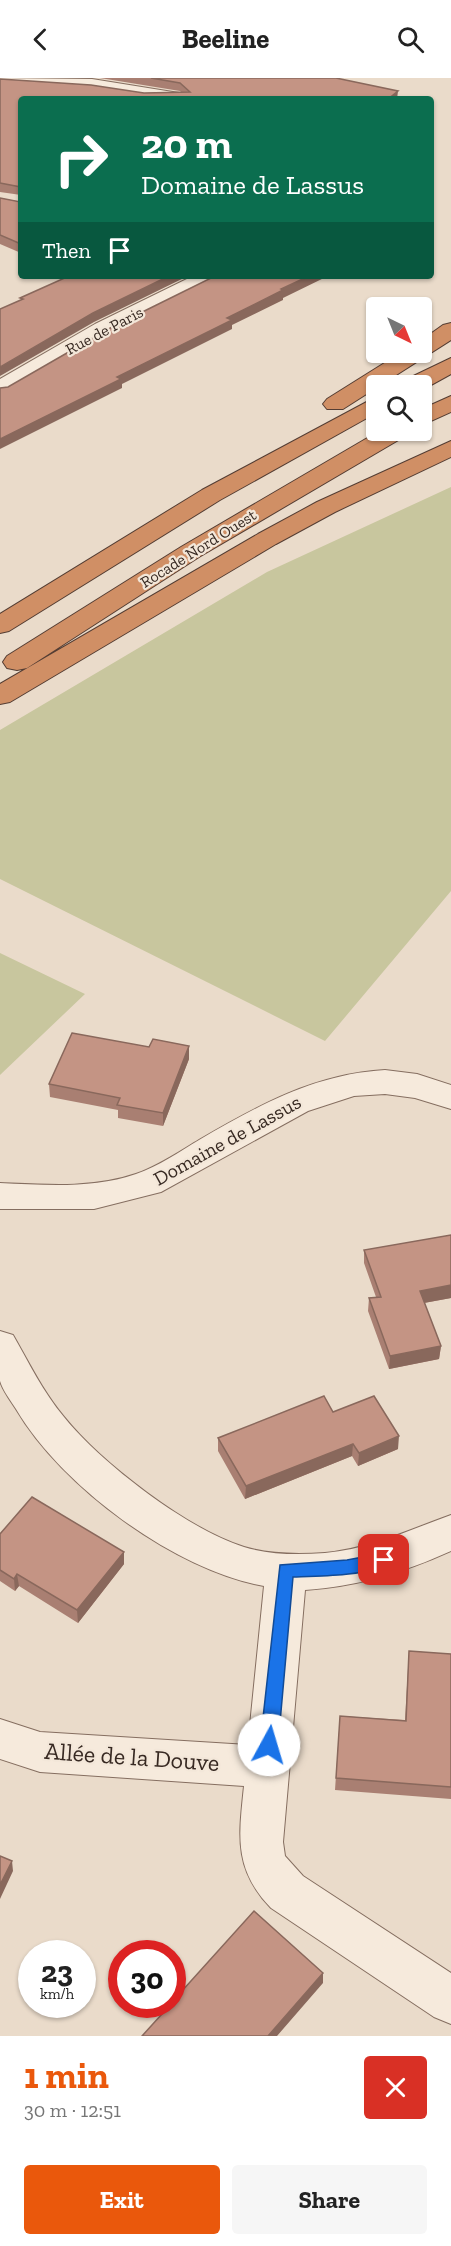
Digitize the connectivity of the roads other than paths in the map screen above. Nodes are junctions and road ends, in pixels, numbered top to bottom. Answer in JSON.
{"nodes":[{"id":1,"x":0,"y":79,"type":"edge"},
{"id":2,"x":161,"y":96,"type":"edge"},
{"id":3,"x":202,"y":279,"type":"edge"},
{"id":4,"x":451,"y":330,"type":"edge"},
{"id":5,"x":432,"y":343,"type":"edge"},
{"id":6,"x":401,"y":363,"type":"edge"},
{"id":7,"x":451,"y":365,"type":"edge"},
{"id":8,"x":432,"y":375,"type":"edge"},
{"id":9,"x":0,"y":388,"type":"edge"},
{"id":10,"x":451,"y":402,"type":"edge"},
{"id":11,"x":366,"y":410,"type":"edge"},
{"id":12,"x":432,"y":412,"type":"edge"},
{"id":13,"x":380,"y":441,"type":"edge"},
{"id":14,"x":451,"y":448,"type":"edge"},
{"id":15,"x":211,"y":495,"type":"junction"},
{"id":16,"x":0,"y":625,"type":"edge"},
{"id":17,"x":0,"y":673,"type":"edge"},
{"id":18,"x":0,"y":696,"type":"edge"},
{"id":19,"x":451,"y":1097,"type":"edge"},
{"id":20,"x":0,"y":1196,"type":"edge"},
{"id":21,"x":0,"y":1346,"type":"edge"},
{"id":22,"x":451,"y":1532,"type":"edge"},
{"id":23,"x":286,"y":1570,"type":"junction"},
{"id":24,"x":0,"y":1739,"type":"edge"},
{"id":25,"x":267,"y":1767,"type":"junction"},
{"id":26,"x":451,"y":2000,"type":"edge"}],
"edges":[{"from":1,"to":2,"type":"street"},
{"from":3,"to":9,"type":"street","name":"Rue de Paris"},
{"from":4,"to":5,"type":"highway"},
{"from":6,"to":15,"type":"highway"},
{"from":7,"to":8,"type":"highway"},
{"from":10,"to":12,"type":"highway"},
{"from":11,"to":15,"type":"highway","name":"Rocade Nord Ouest"},
{"from":13,"to":17,"type":"highway","name":"Rocade Nord Ouest"},
{"from":14,"to":18,"type":"highway"},
{"from":15,"to":16,"type":"highway","name":"Rocade Nord Ouest"},
{"from":19,"to":20,"type":"street","name":"Domaine de Lassus"},
{"from":21,"to":23,"type":"street"},
{"from":22,"to":23,"type":"street"},
{"from":23,"to":25,"type":"street"},
{"from":24,"to":25,"type":"street","name":"Allée de la Douve"},
{"from":25,"to":26,"type":"street"}]}
